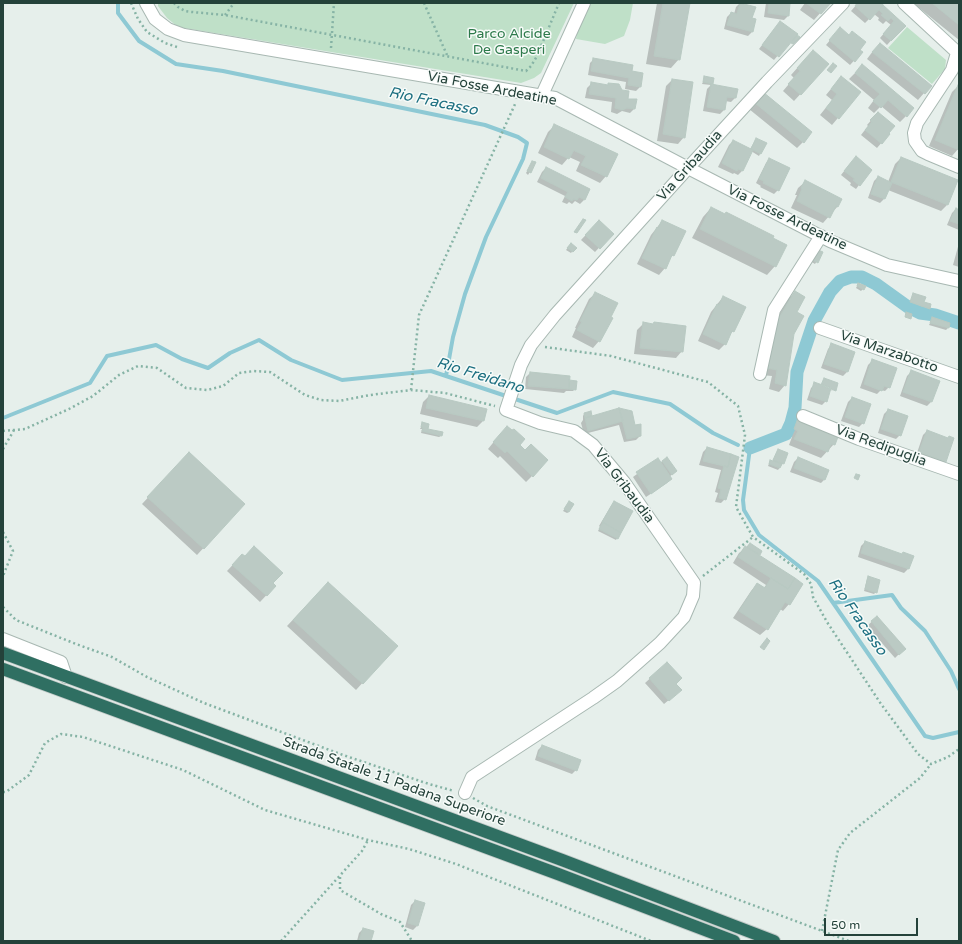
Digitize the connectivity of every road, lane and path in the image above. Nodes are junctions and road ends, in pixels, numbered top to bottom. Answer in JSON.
{"nodes":[{"id":1,"x":146,"y":3,"type":"edge"},
{"id":2,"x":174,"y":3,"type":"edge"},
{"id":3,"x":234,"y":3,"type":"edge"},
{"id":4,"x":334,"y":3,"type":"edge"},
{"id":5,"x":424,"y":3,"type":"edge"},
{"id":6,"x":559,"y":3,"type":"edge"},
{"id":7,"x":584,"y":3,"type":"edge"},
{"id":8,"x":843,"y":3,"type":"edge"},
{"id":9,"x":904,"y":3,"type":"edge"},
{"id":10,"x":225,"y":15,"type":"junction"},
{"id":11,"x":331,"y":35,"type":"junction"},
{"id":12,"x":958,"y":53,"type":"edge"},
{"id":13,"x":447,"y":56,"type":"junction"},
{"id":14,"x":330,"y":60,"type":"junction"},
{"id":15,"x":542,"y":95,"type":"junction"},
{"id":16,"x":515,"y":105,"type":"dead end"},
{"id":17,"x":959,"y":167,"type":"edge"},
{"id":18,"x":688,"y":168,"type":"junction"},
{"id":19,"x":821,"y":236,"type":"junction"},
{"id":20,"x":959,"y":281,"type":"edge"},
{"id":21,"x":820,"y":328,"type":"dead end"},
{"id":22,"x":531,"y":345,"type":"junction"},
{"id":23,"x":760,"y":374,"type":"dead end"},
{"id":24,"x":959,"y":377,"type":"edge"},
{"id":25,"x":411,"y":390,"type":"junction"},
{"id":26,"x":509,"y":402,"type":"junction"},
{"id":27,"x":803,"y":416,"type":"dead end"},
{"id":28,"x":14,"y":430,"type":"junction"},
{"id":29,"x":3,"y":431,"type":"edge"},
{"id":30,"x":3,"y":449,"type":"edge"},
{"id":31,"x":959,"y":474,"type":"edge"},
{"id":32,"x":3,"y":532,"type":"edge"},
{"id":33,"x":753,"y":537,"type":"junction"},
{"id":34,"x":3,"y":576,"type":"edge"},
{"id":35,"x":694,"y":583,"type":"junction"},
{"id":36,"x":3,"y":607,"type":"edge"},
{"id":37,"x":3,"y":639,"type":"edge"},
{"id":38,"x":3,"y":653,"type":"edge"},
{"id":39,"x":3,"y":669,"type":"edge"},
{"id":40,"x":66,"y":677,"type":"junction"},
{"id":41,"x":959,"y":749,"type":"edge"},
{"id":42,"x":931,"y":764,"type":"junction"},
{"id":43,"x":3,"y":792,"type":"edge"},
{"id":44,"x":465,"y":793,"type":"junction"},
{"id":45,"x":368,"y":840,"type":"junction"},
{"id":46,"x":340,"y":876,"type":"junction"},
{"id":47,"x":822,"y":931,"type":"junction"},
{"id":48,"x":281,"y":941,"type":"edge"},
{"id":49,"x":412,"y":941,"type":"edge"},
{"id":50,"x":651,"y":941,"type":"edge"},
{"id":51,"x":734,"y":941,"type":"edge"},
{"id":52,"x":774,"y":941,"type":"edge"},
{"id":53,"x":849,"y":941,"type":"edge"}],
"edges":[{"from":1,"to":14,"type":"street","name":"Via Fosse Ardeatine"},
{"from":2,"to":10,"type":"path"},
{"from":3,"to":10,"type":"path"},
{"from":4,"to":11,"type":"path"},
{"from":5,"to":13,"type":"path"},
{"from":6,"to":13,"type":"path"},
{"from":7,"to":15,"type":"street"},
{"from":8,"to":18,"type":"street","name":"Via Gribaudia"},
{"from":9,"to":12,"type":"street"},
{"from":10,"to":11,"type":"path"},
{"from":11,"to":13,"type":"path"},
{"from":11,"to":14,"type":"path"},
{"from":12,"to":17,"type":"street"},
{"from":14,"to":15,"type":"street","name":"Via Fosse Ardeatine"},
{"from":15,"to":18,"type":"street","name":"Via Fosse Ardeatine"},
{"from":16,"to":25,"type":"path"},
{"from":18,"to":19,"type":"street","name":"Via Fosse Ardeatine"},
{"from":18,"to":22,"type":"street","name":"Via Gribaudia"},
{"from":19,"to":20,"type":"street","name":"Via Fosse Ardeatine"},
{"from":19,"to":23,"type":"street"},
{"from":21,"to":24,"type":"street","name":"Via Marzabotto"},
{"from":22,"to":26,"type":"street","name":"Via Gribaudia"},
{"from":22,"to":33,"type":"path"},
{"from":25,"to":26,"type":"path"},
{"from":25,"to":28,"type":"path"},
{"from":26,"to":35,"type":"street","name":"Via Gribaudia"},
{"from":27,"to":31,"type":"street","name":"Via Redipuglia"},
{"from":28,"to":29,"type":"path"},
{"from":28,"to":30,"type":"path"},
{"from":32,"to":34,"type":"path"},
{"from":33,"to":35,"type":"path"},
{"from":33,"to":42,"type":"path"},
{"from":35,"to":44,"type":"street"},
{"from":36,"to":44,"type":"path"},
{"from":37,"to":40,"type":"street"},
{"from":38,"to":40,"type":"highway","name":"Strada Statale 11 Padana Superiore"},
{"from":39,"to":51,"type":"highway","name":"Strada Statale 11 Padana Superiore"},
{"from":40,"to":52,"type":"highway","name":"Strada Statale 11 Padana Superiore"},
{"from":41,"to":42,"type":"path"},
{"from":42,"to":47,"type":"path"},
{"from":43,"to":45,"type":"path"},
{"from":44,"to":47,"type":"path"},
{"from":45,"to":46,"type":"path"},
{"from":45,"to":50,"type":"path"},
{"from":46,"to":48,"type":"path"},
{"from":46,"to":49,"type":"path"},
{"from":47,"to":53,"type":"path"}]}
